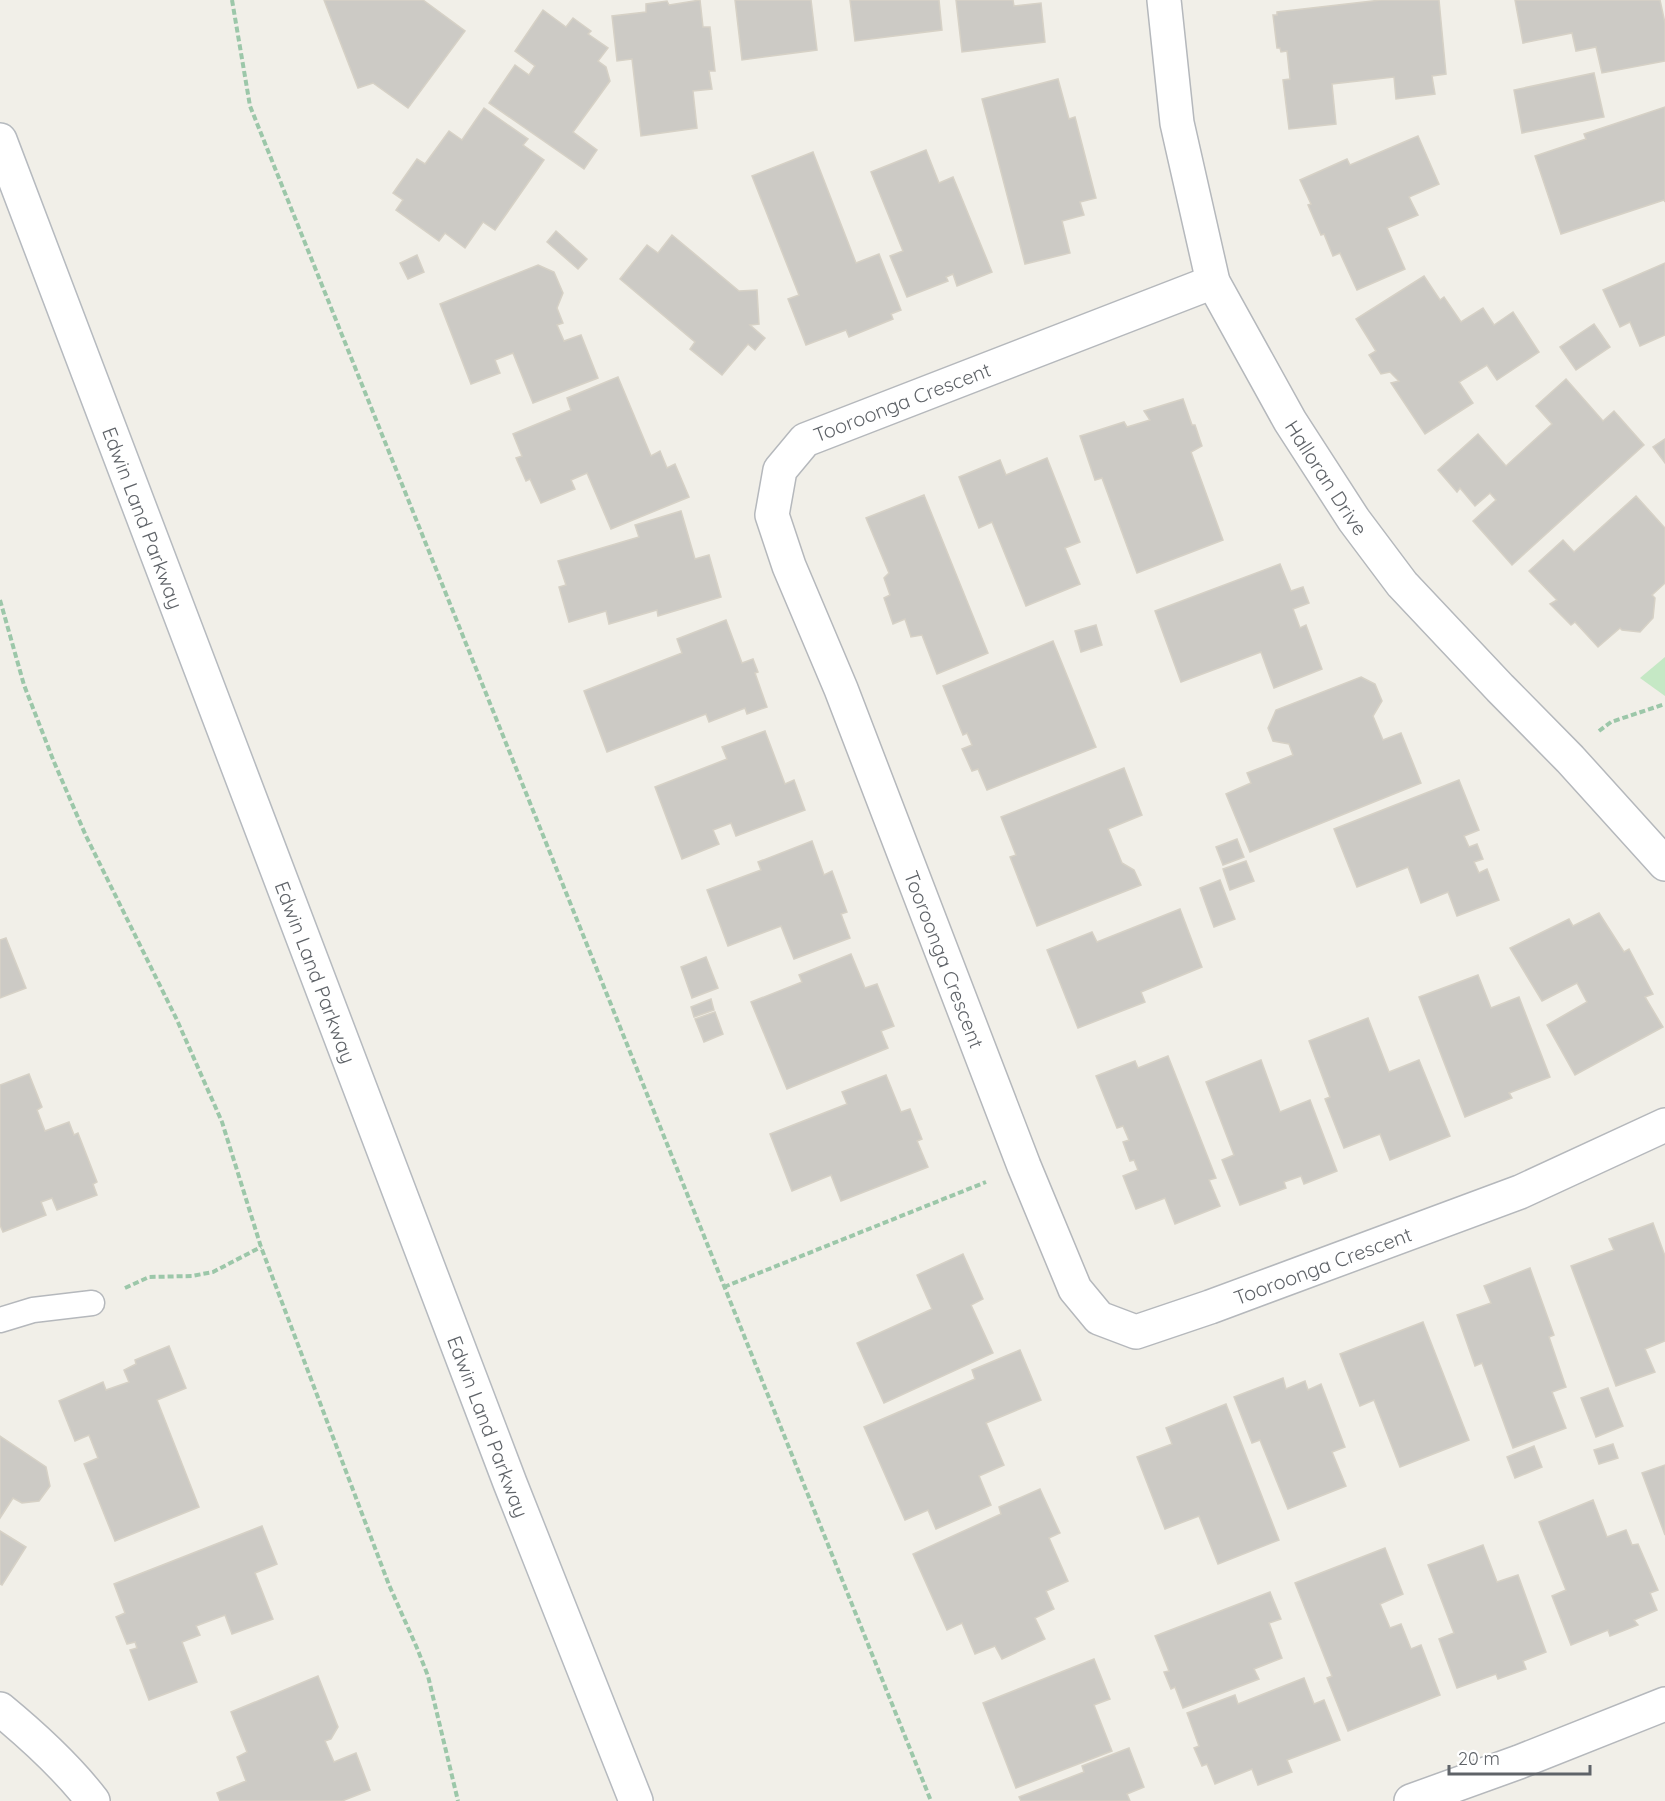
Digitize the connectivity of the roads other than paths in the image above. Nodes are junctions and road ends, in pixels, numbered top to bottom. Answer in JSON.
{"nodes":[{"id":1,"x":1164,"y":0,"type":"edge"},
{"id":2,"x":0,"y":140,"type":"edge"},
{"id":3,"x":1213,"y":282,"type":"junction"},
{"id":4,"x":1665,"y":864,"type":"edge"},
{"id":5,"x":1665,"y":1125,"type":"edge"},
{"id":6,"x":92,"y":1303,"type":"road end"},
{"id":7,"x":0,"y":1320,"type":"edge"},
{"id":8,"x":1665,"y":1704,"type":"edge"},
{"id":9,"x":0,"y":1709,"type":"edge"},
{"id":10,"x":93,"y":1801,"type":"edge"},
{"id":11,"x":636,"y":1801,"type":"edge"},
{"id":12,"x":1411,"y":1801,"type":"edge"}],
"edges":[{"from":1,"to":3,"type":"street","name":"Halloran Drive"},
{"from":2,"to":11,"type":"street","name":"Edwin Land Parkway"},
{"from":3,"to":4,"type":"street","name":"Halloran Drive"},
{"from":3,"to":5,"type":"street","name":"Tooroonga Crescent"},
{"from":6,"to":7,"type":"lane"},
{"from":8,"to":12,"type":"street"},
{"from":9,"to":10,"type":"street"}]}
